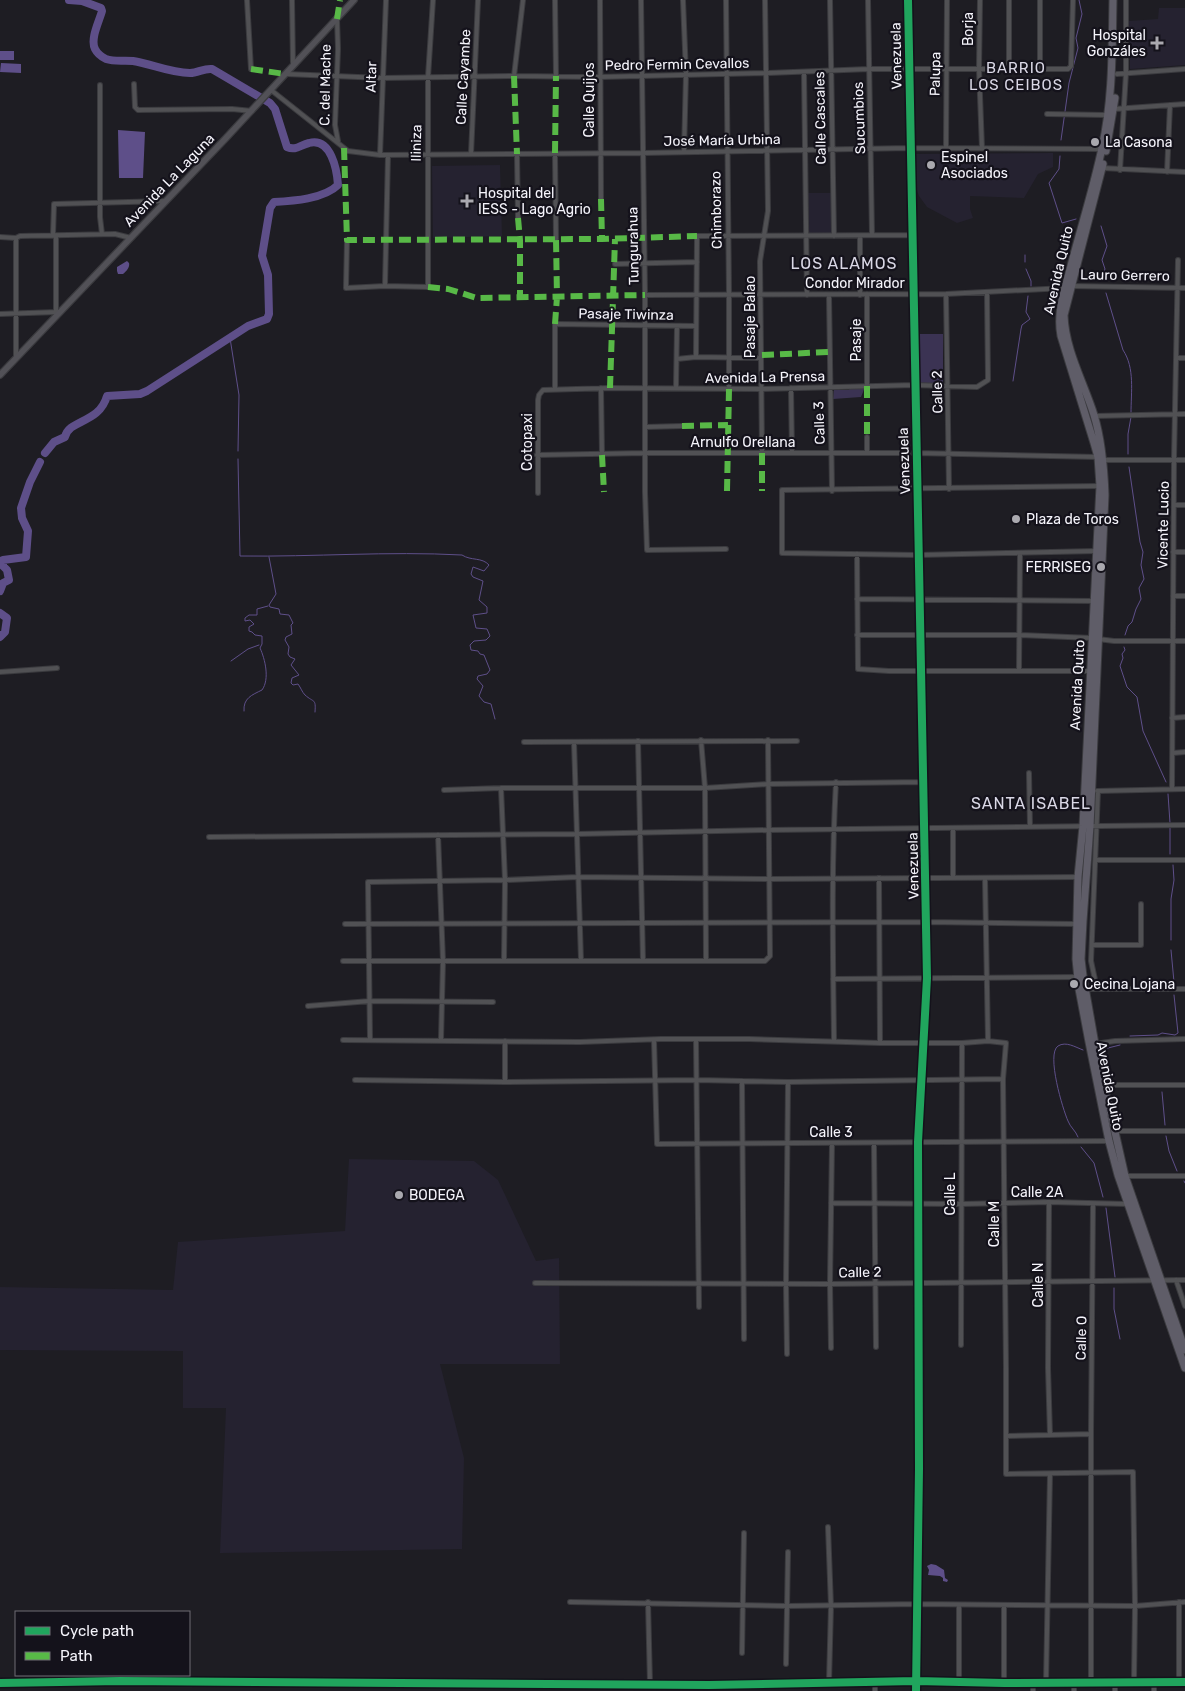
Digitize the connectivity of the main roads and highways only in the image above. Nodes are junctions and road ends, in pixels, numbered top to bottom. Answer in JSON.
{"nodes":[{"id":1,"x":1113,"y":0,"type":"edge"},
{"id":2,"x":1118,"y":0,"type":"edge"},
{"id":3,"x":1111,"y":112,"type":"junction"},
{"id":4,"x":1068,"y":287,"type":"junction"},
{"id":5,"x":1101,"y":458,"type":"junction"},
{"id":6,"x":1095,"y":639,"type":"junction"},
{"id":7,"x":1090,"y":826,"type":"junction"},
{"id":8,"x":1157,"y":1281,"type":"junction"},
{"id":9,"x":1185,"y":1350,"type":"edge"},
{"id":10,"x":1185,"y":1368,"type":"edge"}],
"edges":[{"from":1,"to":3,"type":"highway","name":"Avenida Quito"},
{"from":2,"to":3,"type":"highway","name":"Avenida Quito"},
{"from":3,"to":4,"type":"highway","name":"Avenida Quito"},
{"from":3,"to":4,"type":"highway","name":"Avenida Quito"},
{"from":4,"to":5,"type":"highway","name":"Avenida Quito"},
{"from":4,"to":5,"type":"highway","name":"Avenida Quito"},
{"from":5,"to":6,"type":"highway","name":"Avenida Quito"},
{"from":5,"to":6,"type":"highway","name":"Avenida Quito"},
{"from":6,"to":7,"type":"highway","name":"Avenida Quito"},
{"from":6,"to":7,"type":"highway","name":"Avenida Quito"},
{"from":7,"to":8,"type":"highway","name":"Avenida Quito"},
{"from":7,"to":8,"type":"highway","name":"Avenida Quito"},
{"from":8,"to":9,"type":"highway","name":"Avenida Quito"},
{"from":8,"to":10,"type":"highway","name":"Avenida Quito"}]}
